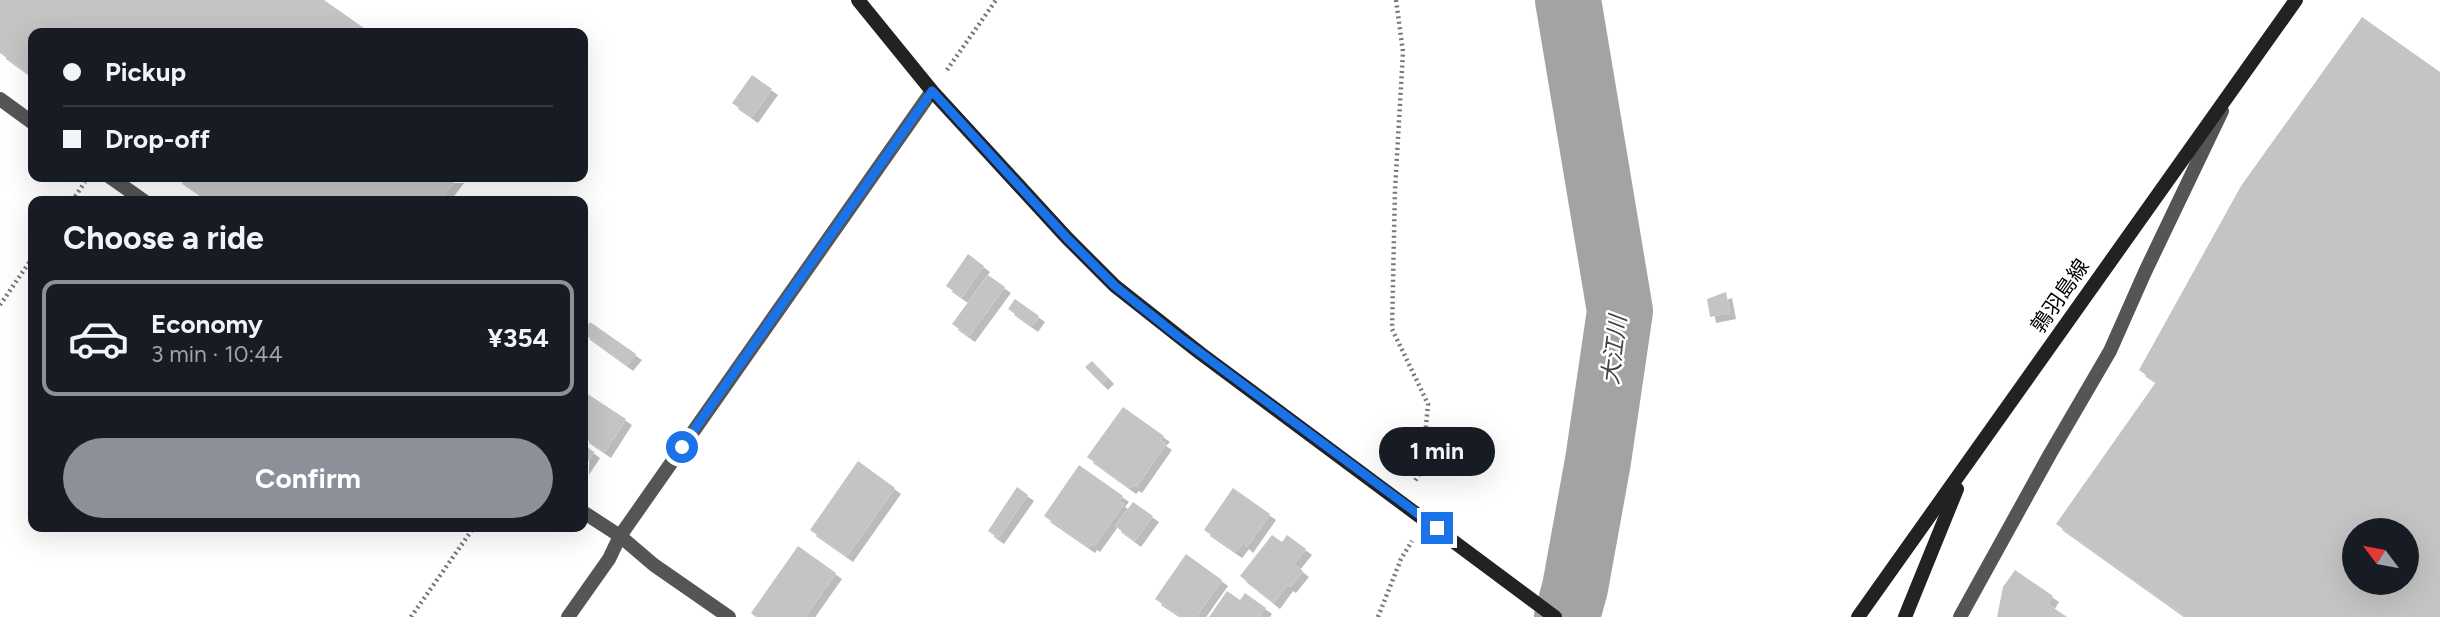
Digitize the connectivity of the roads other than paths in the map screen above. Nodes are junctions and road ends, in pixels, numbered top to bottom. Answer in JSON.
{"nodes":[{"id":1,"x":858,"y":0,"type":"edge"},
{"id":2,"x":2296,"y":0,"type":"edge"},
{"id":3,"x":2233,"y":88,"type":"junction"},
{"id":4,"x":932,"y":91,"type":"junction"},
{"id":5,"x":0,"y":99,"type":"edge"},
{"id":6,"x":28,"y":119,"type":"edge"},
{"id":7,"x":117,"y":182,"type":"edge"},
{"id":8,"x":137,"y":196,"type":"edge"},
{"id":9,"x":1969,"y":462,"type":"junction"},
{"id":10,"x":588,"y":515,"type":"edge"},
{"id":11,"x":620,"y":536,"type":"junction"},
{"id":12,"x":568,"y":617,"type":"edge"},
{"id":13,"x":729,"y":617,"type":"edge"},
{"id":14,"x":1555,"y":617,"type":"edge"},
{"id":15,"x":1858,"y":617,"type":"edge"},
{"id":16,"x":1905,"y":617,"type":"edge"},
{"id":17,"x":1961,"y":617,"type":"edge"}],
"edges":[{"from":1,"to":4,"type":"street"},
{"from":2,"to":3,"type":"street","name":"鶉羽島線"},
{"from":3,"to":9,"type":"street","name":"鶉羽島線"},
{"from":3,"to":17,"type":"street"},
{"from":4,"to":11,"type":"street"},
{"from":4,"to":14,"type":"street"},
{"from":5,"to":6,"type":"street"},
{"from":7,"to":8,"type":"street"},
{"from":9,"to":15,"type":"street","name":"鶉羽島線"},
{"from":9,"to":16,"type":"street"},
{"from":10,"to":11,"type":"street"},
{"from":11,"to":12,"type":"street"},
{"from":11,"to":13,"type":"street"}]}
